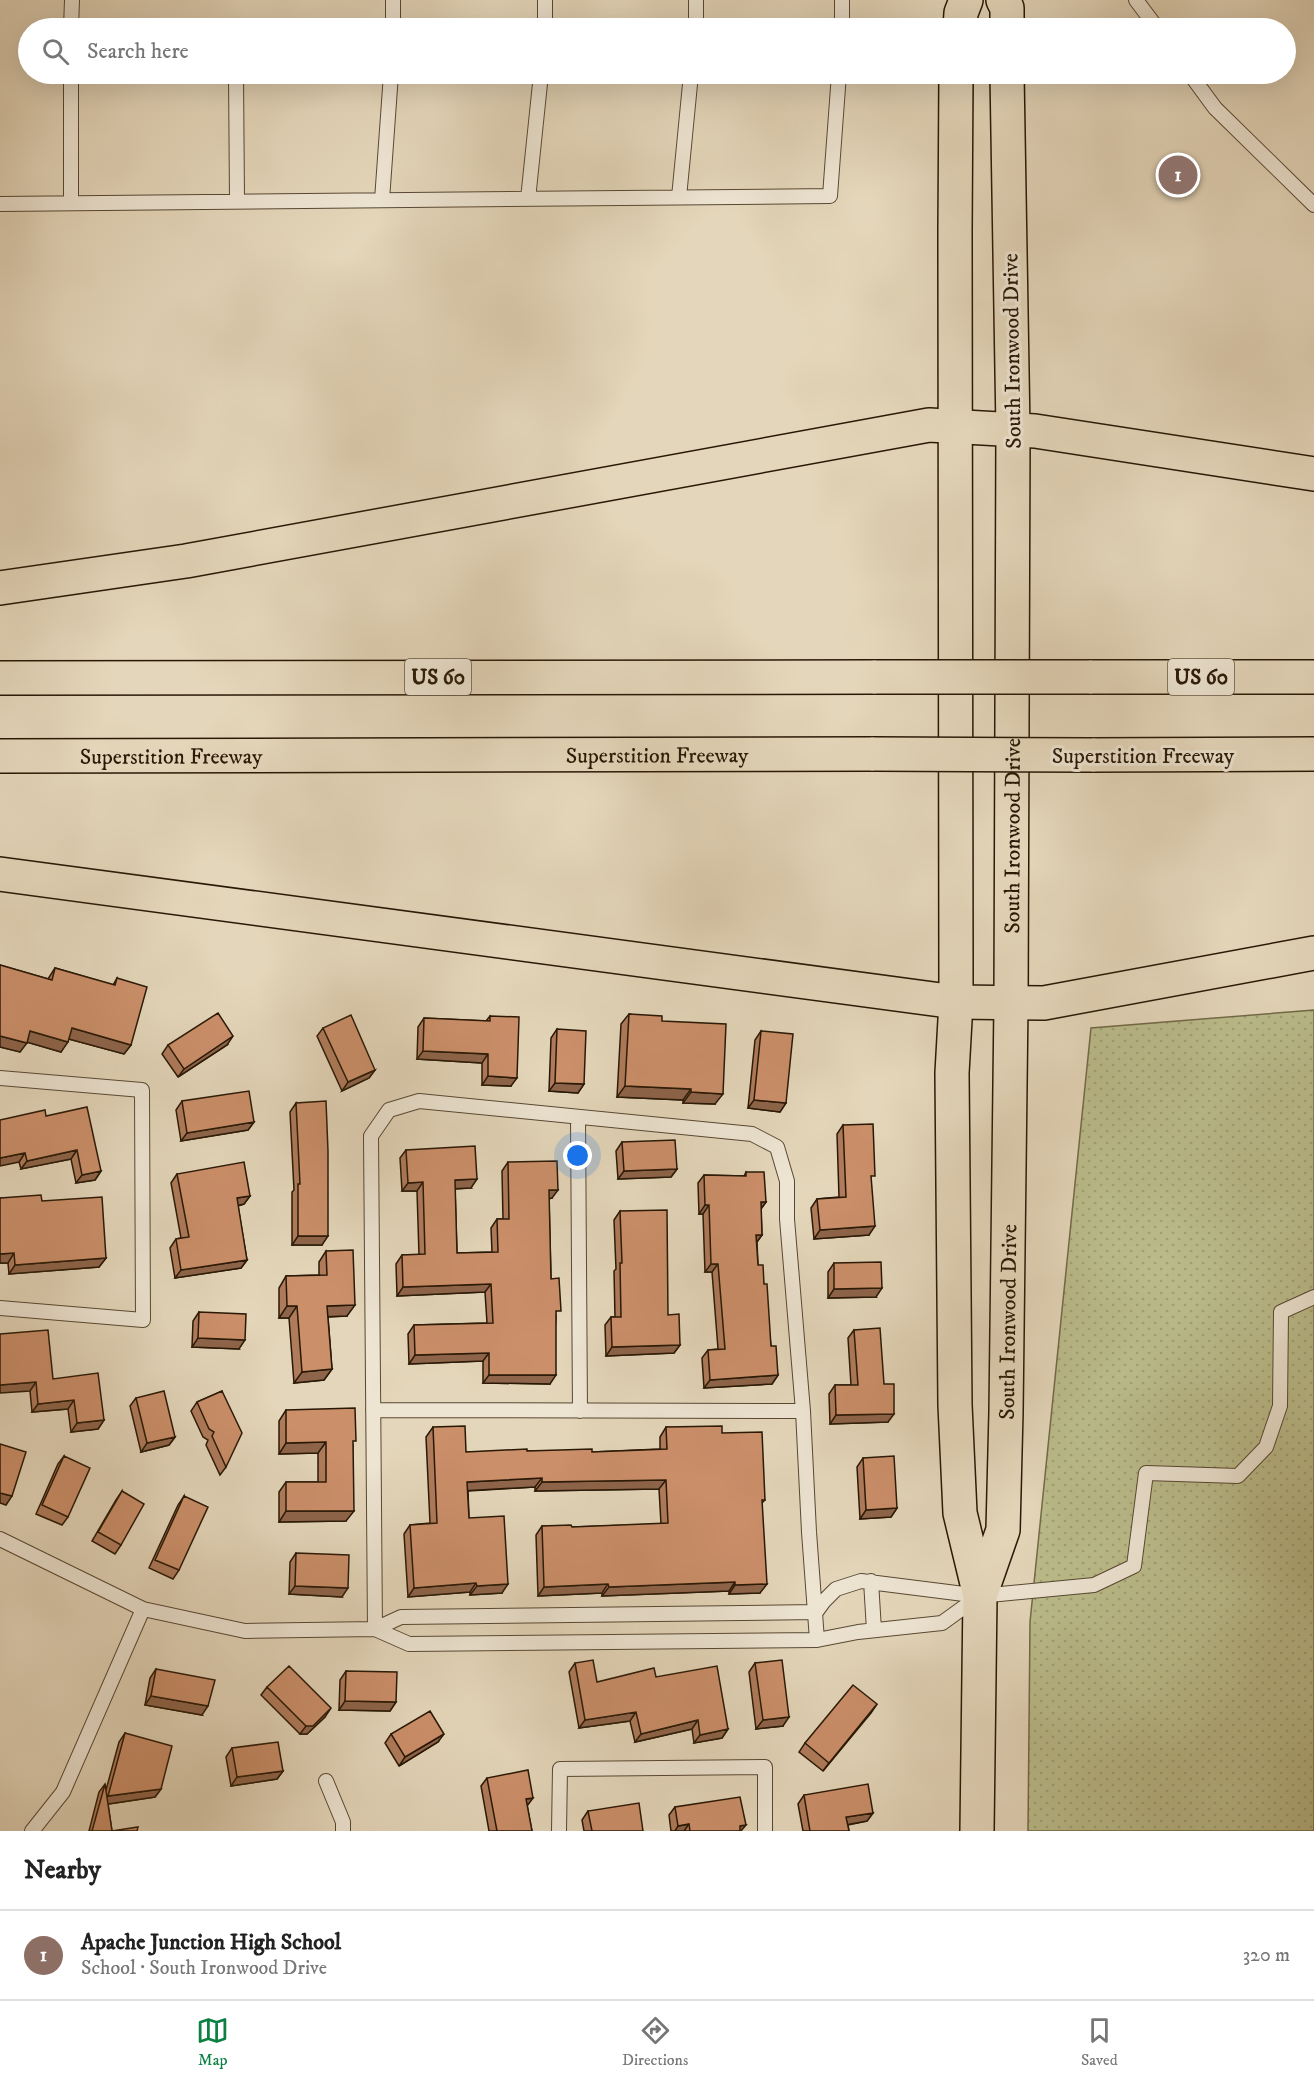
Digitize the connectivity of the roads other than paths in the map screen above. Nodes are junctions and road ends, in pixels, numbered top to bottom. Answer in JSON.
{"nodes":[{"id":1,"x":72,"y":0,"type":"edge"},
{"id":2,"x":393,"y":0,"type":"edge"},
{"id":3,"x":545,"y":0,"type":"edge"},
{"id":4,"x":696,"y":0,"type":"edge"},
{"id":5,"x":842,"y":0,"type":"edge"},
{"id":6,"x":966,"y":0,"type":"edge"},
{"id":7,"x":1003,"y":0,"type":"edge"},
{"id":8,"x":1136,"y":0,"type":"edge"},
{"id":9,"x":71,"y":18,"type":"edge"},
{"id":10,"x":393,"y":18,"type":"edge"},
{"id":11,"x":545,"y":18,"type":"edge"},
{"id":12,"x":696,"y":18,"type":"edge"},
{"id":13,"x":842,"y":18,"type":"edge"},
{"id":14,"x":961,"y":18,"type":"edge"},
{"id":15,"x":1007,"y":18,"type":"edge"},
{"id":16,"x":1150,"y":18,"type":"edge"},
{"id":17,"x":71,"y":84,"type":"edge"},
{"id":18,"x":236,"y":84,"type":"edge"},
{"id":19,"x":390,"y":84,"type":"edge"},
{"id":20,"x":540,"y":84,"type":"edge"},
{"id":21,"x":690,"y":84,"type":"edge"},
{"id":22,"x":838,"y":84,"type":"edge"},
{"id":23,"x":956,"y":84,"type":"edge"},
{"id":24,"x":1008,"y":84,"type":"edge"},
{"id":25,"x":1197,"y":84,"type":"edge"},
{"id":26,"x":679,"y":197,"type":"junction"},
{"id":27,"x":528,"y":199,"type":"junction"},
{"id":28,"x":382,"y":200,"type":"junction"},
{"id":29,"x":237,"y":201,"type":"junction"},
{"id":30,"x":71,"y":203,"type":"junction"},
{"id":31,"x":0,"y":204,"type":"edge"},
{"id":32,"x":1314,"y":205,"type":"edge"},
{"id":33,"x":955,"y":426,"type":"junction"},
{"id":34,"x":1013,"y":430,"type":"junction"},
{"id":35,"x":1314,"y":474,"type":"edge"},
{"id":36,"x":0,"y":588,"type":"edge"},
{"id":37,"x":1314,"y":677,"type":"edge"},
{"id":38,"x":0,"y":678,"type":"edge"},
{"id":39,"x":1314,"y":754,"type":"edge"},
{"id":40,"x":0,"y":756,"type":"edge"},
{"id":41,"x":0,"y":874,"type":"edge"},
{"id":42,"x":1314,"y":953,"type":"edge"},
{"id":43,"x":956,"y":1002,"type":"junction"},
{"id":44,"x":1011,"y":1003,"type":"junction"},
{"id":45,"x":0,"y":1078,"type":"edge"},
{"id":46,"x":578,"y":1117,"type":"junction"},
{"id":47,"x":1314,"y":1297,"type":"edge"},
{"id":48,"x":0,"y":1308,"type":"edge"},
{"id":49,"x":373,"y":1410,"type":"junction"},
{"id":50,"x":803,"y":1411,"type":"junction"},
{"id":51,"x":580,"y":1412,"type":"junction"},
{"id":52,"x":0,"y":1539,"type":"edge"},
{"id":53,"x":871,"y":1581,"type":"junction"},
{"id":54,"x":980,"y":1596,"type":"junction"},
{"id":55,"x":143,"y":1609,"type":"junction"},
{"id":56,"x":816,"y":1612,"type":"junction"},
{"id":57,"x":375,"y":1629,"type":"junction"},
{"id":58,"x":874,"y":1630,"type":"junction"},
{"id":59,"x":817,"y":1640,"type":"junction"},
{"id":60,"x":326,"y":1781,"type":"dead end"},
{"id":61,"x":32,"y":1831,"type":"edge"},
{"id":62,"x":343,"y":1831,"type":"edge"},
{"id":63,"x":559,"y":1831,"type":"edge"},
{"id":64,"x":765,"y":1831,"type":"edge"},
{"id":65,"x":977,"y":1831,"type":"edge"}],
"edges":[{"from":1,"to":9,"type":"lane"},
{"from":2,"to":10,"type":"lane"},
{"from":3,"to":11,"type":"lane"},
{"from":4,"to":12,"type":"lane"},
{"from":5,"to":13,"type":"lane"},
{"from":6,"to":14,"type":"main road"},
{"from":7,"to":15,"type":"main road"},
{"from":8,"to":16,"type":"lane"},
{"from":17,"to":30,"type":"lane"},
{"from":18,"to":29,"type":"lane"},
{"from":19,"to":28,"type":"lane"},
{"from":20,"to":27,"type":"lane"},
{"from":21,"to":26,"type":"lane"},
{"from":22,"to":26,"type":"lane"},
{"from":23,"to":33,"type":"main road","name":"South Ironwood Drive"},
{"from":24,"to":34,"type":"main road","name":"South Ironwood Drive"},
{"from":25,"to":32,"type":"lane"},
{"from":26,"to":27,"type":"lane"},
{"from":27,"to":28,"type":"lane"},
{"from":28,"to":29,"type":"lane"},
{"from":29,"to":30,"type":"lane"},
{"from":30,"to":31,"type":"lane"},
{"from":33,"to":34,"type":"main road"},
{"from":33,"to":36,"type":"main road"},
{"from":33,"to":43,"type":"main road","name":"South Ironwood Drive"},
{"from":34,"to":35,"type":"main road"},
{"from":34,"to":44,"type":"main road","name":"South Ironwood Drive"},
{"from":37,"to":38,"type":"main road","number":"US 60","bridge":true},
{"from":39,"to":40,"type":"main road","name":"Superstition Freeway","bridge":true},
{"from":41,"to":43,"type":"main road"},
{"from":42,"to":44,"type":"main road"},
{"from":43,"to":44,"type":"main road"},
{"from":43,"to":54,"type":"main road","name":"South Ironwood Drive"},
{"from":44,"to":54,"type":"main road","name":"South Ironwood Drive"},
{"from":45,"to":48,"type":"lane"},
{"from":46,"to":49,"type":"lane"},
{"from":46,"to":50,"type":"lane"},
{"from":46,"to":51,"type":"lane"},
{"from":47,"to":54,"type":"lane"},
{"from":49,"to":51,"type":"lane"},
{"from":49,"to":57,"type":"lane"},
{"from":50,"to":51,"type":"lane"},
{"from":50,"to":56,"type":"lane"},
{"from":52,"to":55,"type":"lane"},
{"from":53,"to":54,"type":"lane"},
{"from":53,"to":56,"type":"lane"},
{"from":53,"to":58,"type":"lane"},
{"from":54,"to":58,"type":"lane"},
{"from":54,"to":65,"type":"main road","name":"South Ironwood Drive"},
{"from":55,"to":57,"type":"lane"},
{"from":55,"to":61,"type":"lane"},
{"from":56,"to":57,"type":"lane"},
{"from":56,"to":59,"type":"lane"},
{"from":57,"to":59,"type":"lane"},
{"from":58,"to":59,"type":"lane"},
{"from":60,"to":62,"type":"lane"},
{"from":63,"to":64,"type":"lane"}]}
